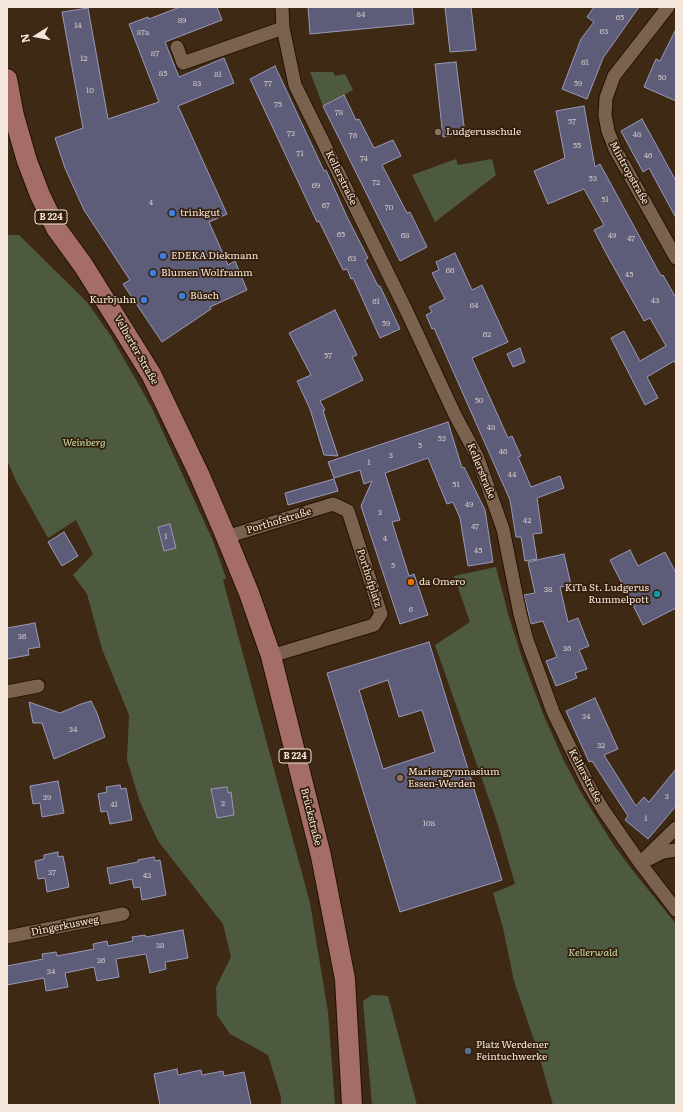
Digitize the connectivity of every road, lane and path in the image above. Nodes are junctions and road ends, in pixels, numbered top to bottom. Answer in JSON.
{"nodes":[{"id":1,"x":282,"y":7,"type":"edge"},
{"id":2,"x":668,"y":7,"type":"edge"},
{"id":3,"x":283,"y":28,"type":"junction"},
{"id":4,"x":177,"y":47,"type":"dead end"},
{"id":5,"x":7,"y":79,"type":"edge"},
{"id":6,"x":676,"y":258,"type":"edge"},
{"id":7,"x":333,"y":504,"type":"joint"},
{"id":8,"x":226,"y":537,"type":"junction"},
{"id":9,"x":271,"y":656,"type":"junction"},
{"id":10,"x":38,"y":686,"type":"dead end"},
{"id":11,"x":7,"y":692,"type":"edge"},
{"id":12,"x":676,"y":828,"type":"edge"},
{"id":13,"x":676,"y":850,"type":"edge"},
{"id":14,"x":640,"y":863,"type":"junction"},
{"id":15,"x":676,"y":910,"type":"edge"},
{"id":16,"x":123,"y":914,"type":"dead end"},
{"id":17,"x":7,"y":937,"type":"edge"},
{"id":18,"x":352,"y":1105,"type":"edge"}],
"edges":[{"from":1,"to":3,"type":"street","name":"Kellerstraße"},
{"from":2,"to":6,"type":"street","name":"Mintropstraße"},
{"from":3,"to":4,"type":"street"},
{"from":3,"to":14,"type":"street","name":"Kellerstraße"},
{"from":5,"to":8,"type":"main road","name":"Velberter Straße","number":"B 224"},
{"from":7,"to":8,"type":"street","name":"Porthofstraße"},
{"from":7,"to":9,"type":"street","name":"Porthofplatz"},
{"from":8,"to":9,"type":"main road","name":"Brückstraße","number":"B 224"},
{"from":9,"to":18,"type":"main road","name":"Brückstraße","number":"B 224"},
{"from":10,"to":11,"type":"street"},
{"from":12,"to":14,"type":"street"},
{"from":13,"to":14,"type":"street"},
{"from":14,"to":15,"type":"street","name":"Kellerstraße"},
{"from":16,"to":17,"type":"street","name":"Dingerkusweg"}]}
